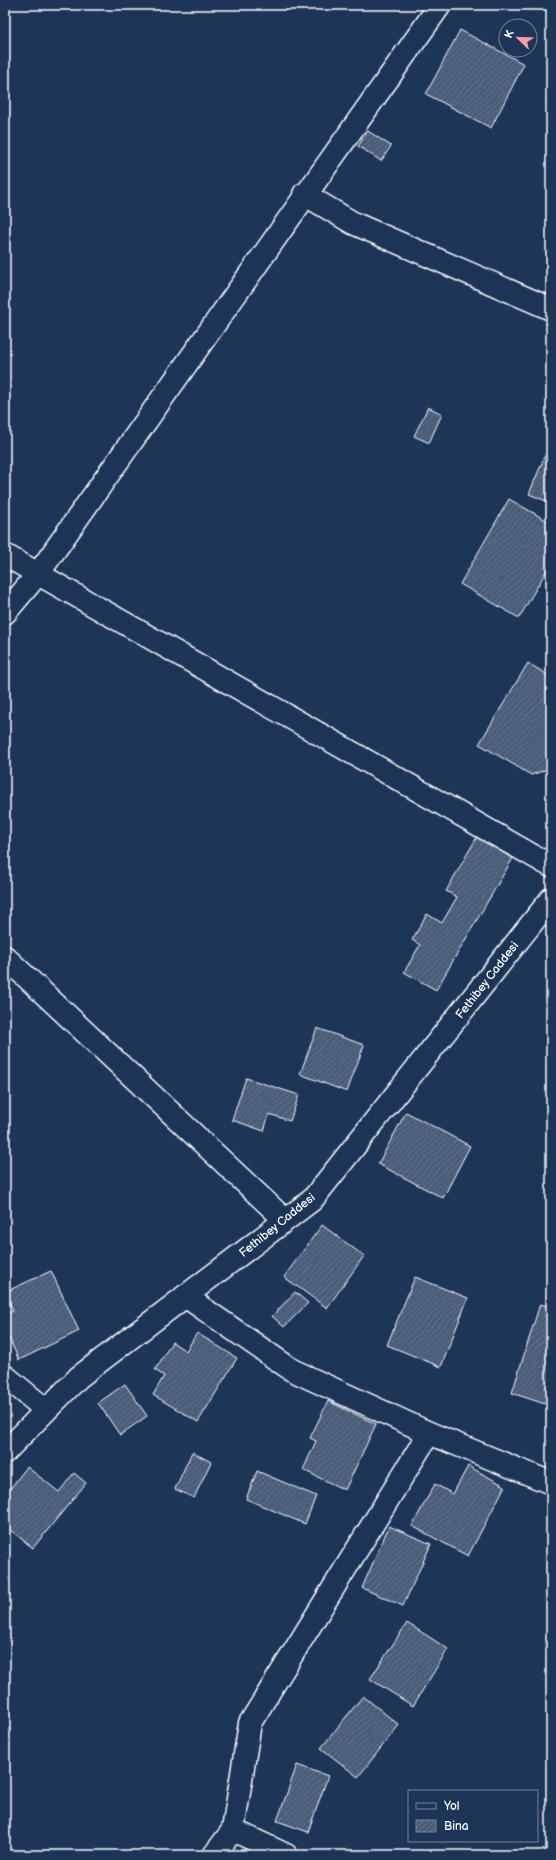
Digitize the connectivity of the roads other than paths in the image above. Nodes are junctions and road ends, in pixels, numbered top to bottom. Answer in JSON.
{"nodes":[{"id":1,"x":440,"y":5,"type":"edge"},
{"id":2,"x":304,"y":194,"type":"junction"},
{"id":3,"x":551,"y":309,"type":"edge"},
{"id":4,"x":5,"y":555,"type":"edge"},
{"id":5,"x":38,"y":574,"type":"junction"},
{"id":6,"x":5,"y":613,"type":"edge"},
{"id":7,"x":551,"y":866,"type":"edge"},
{"id":8,"x":551,"y":899,"type":"edge"},
{"id":9,"x":5,"y":957,"type":"edge"},
{"id":10,"x":285,"y":1220,"type":"junction"},
{"id":11,"x":185,"y":1296,"type":"junction"},
{"id":12,"x":5,"y":1376,"type":"edge"},
{"id":13,"x":46,"y":1410,"type":"junction"},
{"id":14,"x":429,"y":1433,"type":"junction"},
{"id":15,"x":5,"y":1452,"type":"edge"},
{"id":16,"x":551,"y":1483,"type":"edge"},
{"id":17,"x":233,"y":1830,"type":"junction"},
{"id":18,"x":214,"y":1855,"type":"edge"},
{"id":19,"x":286,"y":1855,"type":"edge"}],
"edges":[{"from":1,"to":2,"type":"street"},
{"from":2,"to":3,"type":"street"},
{"from":2,"to":5,"type":"street"},
{"from":4,"to":5,"type":"street"},
{"from":5,"to":6,"type":"street"},
{"from":5,"to":7,"type":"street"},
{"from":8,"to":10,"type":"street","name":"Fethibey Caddesi"},
{"from":9,"to":10,"type":"street"},
{"from":10,"to":11,"type":"street","name":"Fethibey Caddesi"},
{"from":11,"to":13,"type":"street","name":"Fethibey Caddesi"},
{"from":11,"to":14,"type":"street"},
{"from":12,"to":13,"type":"street"},
{"from":13,"to":15,"type":"street","name":"Fethibey Caddesi"},
{"from":14,"to":16,"type":"street"},
{"from":14,"to":17,"type":"street"},
{"from":17,"to":18,"type":"street"},
{"from":17,"to":19,"type":"street"}]}
